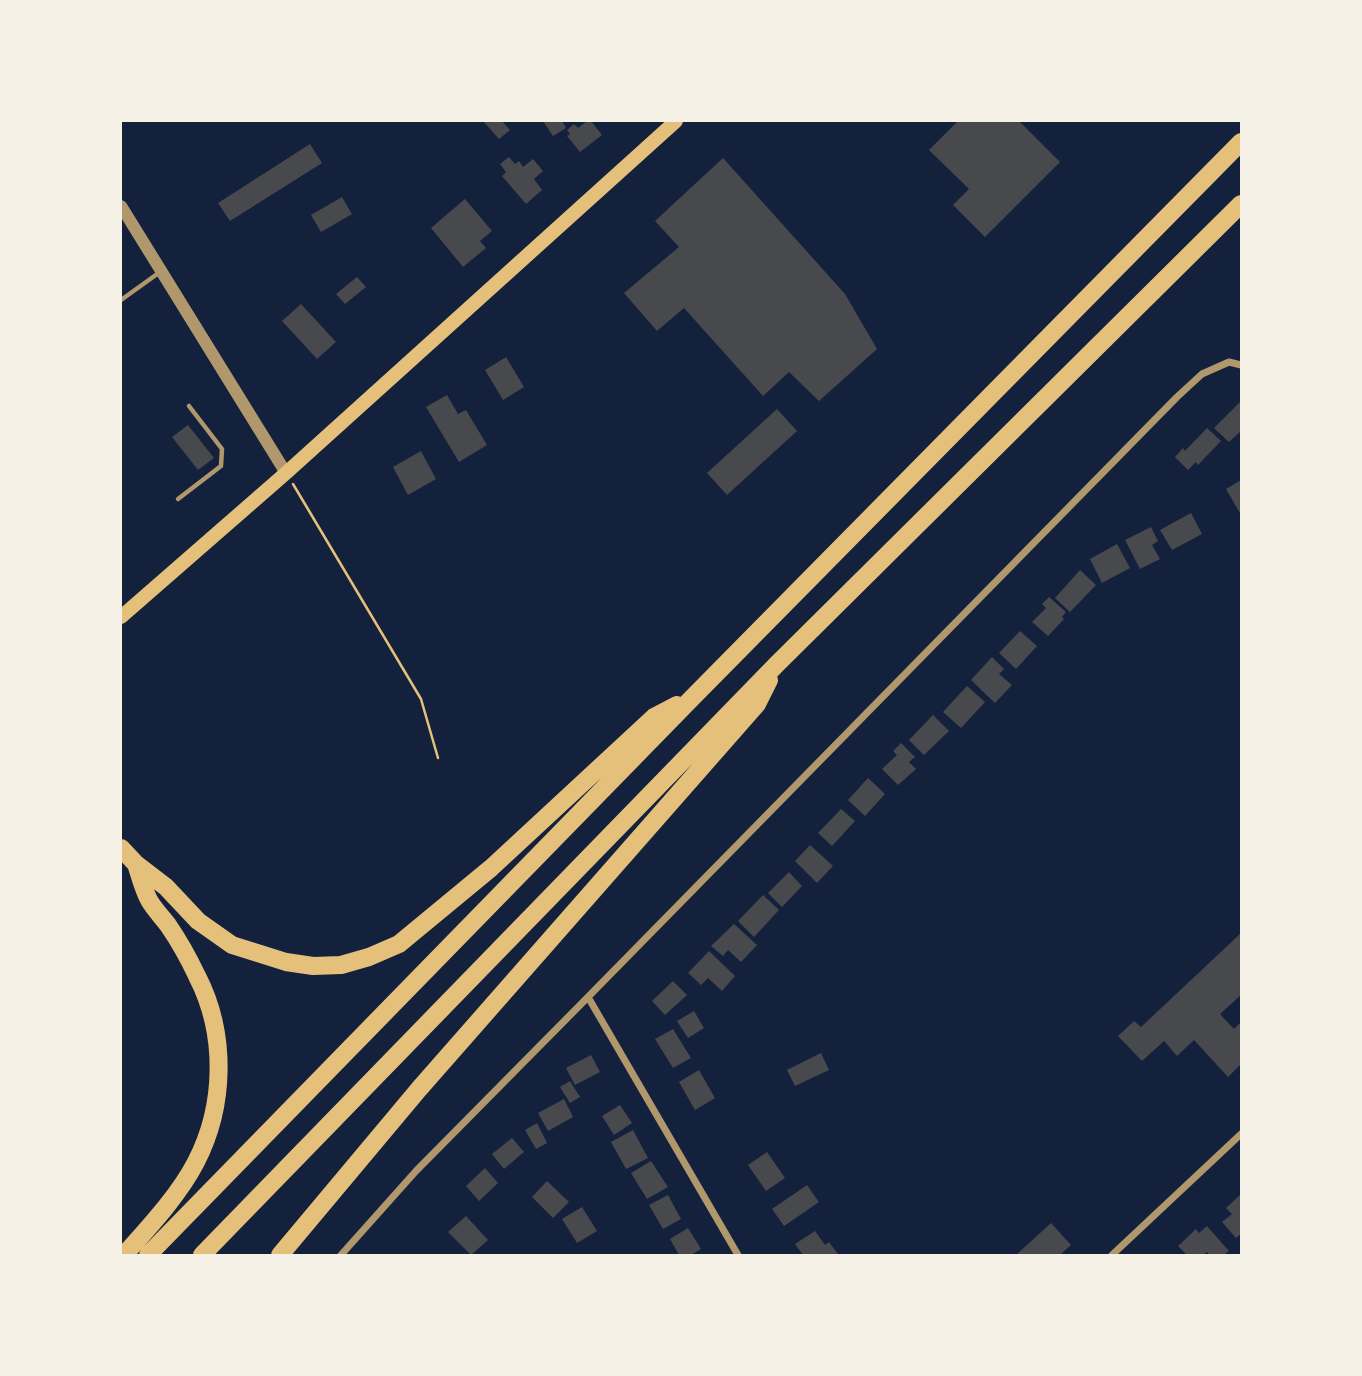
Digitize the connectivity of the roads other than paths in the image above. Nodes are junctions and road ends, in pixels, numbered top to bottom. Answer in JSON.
{"nodes":[{"id":1,"x":676,"y":121,"type":"edge"},
{"id":2,"x":1241,"y":142,"type":"edge"},
{"id":3,"x":1241,"y":204,"type":"edge"},
{"id":4,"x":121,"y":206,"type":"edge"},
{"id":5,"x":161,"y":271,"type":"junction"},
{"id":6,"x":121,"y":300,"type":"edge"},
{"id":7,"x":1241,"y":365,"type":"edge"},
{"id":8,"x":189,"y":407,"type":"dead end"},
{"id":9,"x":286,"y":473,"type":"junction"},
{"id":10,"x":178,"y":499,"type":"dead end"},
{"id":11,"x":121,"y":617,"type":"edge"},
{"id":12,"x":777,"y":664,"type":"junction"},
{"id":13,"x":693,"y":697,"type":"junction"},
{"id":14,"x":121,"y":848,"type":"edge"},
{"id":15,"x":136,"y":864,"type":"junction"},
{"id":16,"x":588,"y":998,"type":"junction"},
{"id":17,"x":1241,"y":1134,"type":"edge"},
{"id":18,"x":124,"y":1255,"type":"edge"},
{"id":19,"x":148,"y":1255,"type":"edge"},
{"id":20,"x":202,"y":1255,"type":"edge"},
{"id":21,"x":280,"y":1255,"type":"edge"},
{"id":22,"x":341,"y":1255,"type":"edge"},
{"id":23,"x":738,"y":1255,"type":"edge"},
{"id":24,"x":1111,"y":1255,"type":"edge"}],
"edges":[{"from":1,"to":9,"type":"main road"},
{"from":2,"to":13,"type":"highway"},
{"from":3,"to":12,"type":"highway"},
{"from":4,"to":5,"type":"street"},
{"from":5,"to":6,"type":"lane"},
{"from":5,"to":9,"type":"street"},
{"from":7,"to":16,"type":"street"},
{"from":8,"to":10,"type":"lane"},
{"from":9,"to":11,"type":"main road"},
{"from":12,"to":20,"type":"highway"},
{"from":12,"to":21,"type":"highway"},
{"from":13,"to":15,"type":"highway"},
{"from":13,"to":19,"type":"highway"},
{"from":14,"to":15,"type":"highway"},
{"from":15,"to":18,"type":"highway"},
{"from":16,"to":22,"type":"street"},
{"from":16,"to":23,"type":"street"},
{"from":17,"to":24,"type":"street"}]}
